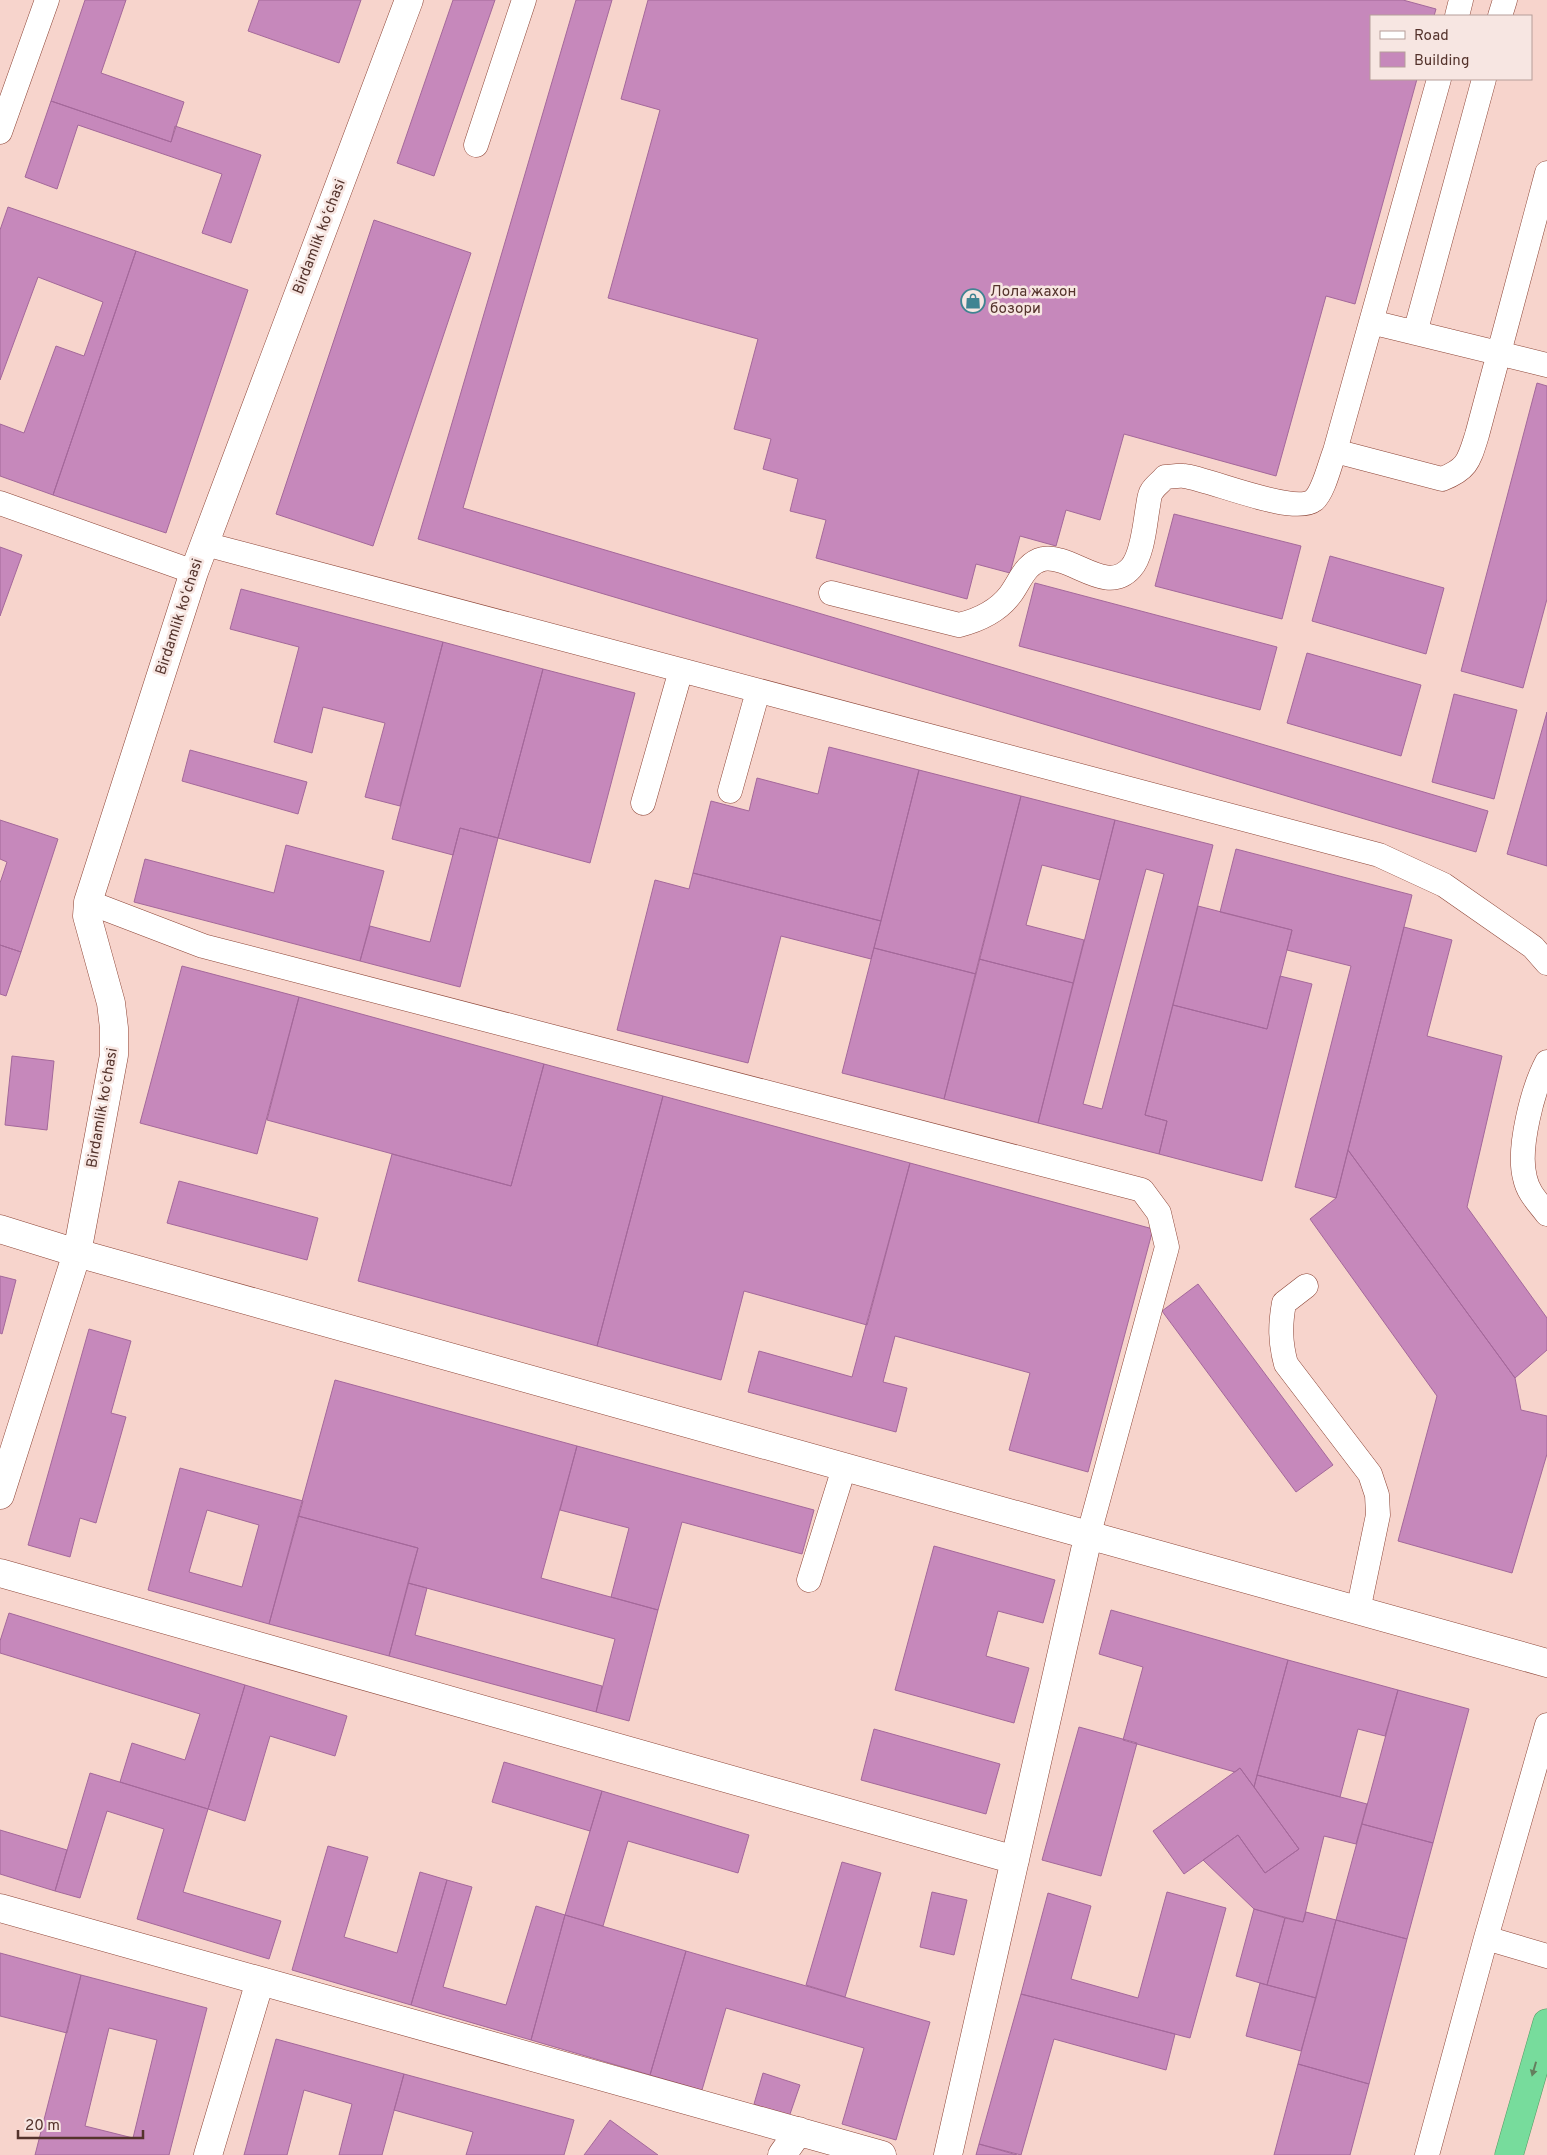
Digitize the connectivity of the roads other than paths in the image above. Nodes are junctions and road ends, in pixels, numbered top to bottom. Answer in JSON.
{"nodes":[{"id":1,"x":47,"y":0,"type":"edge"},
{"id":2,"x":409,"y":0,"type":"edge"},
{"id":3,"x":524,"y":0,"type":"edge"},
{"id":4,"x":1461,"y":0,"type":"edge"},
{"id":5,"x":1505,"y":0,"type":"edge"},
{"id":6,"x":1457,"y":15,"type":"edge"},
{"id":7,"x":1500,"y":15,"type":"edge"},
{"id":8,"x":1439,"y":80,"type":"edge"},
{"id":9,"x":1484,"y":80,"type":"edge"},
{"id":10,"x":0,"y":132,"type":"edge"},
{"id":11,"x":476,"y":145,"type":"dead end"},
{"id":12,"x":1547,"y":173,"type":"edge"},
{"id":13,"x":1371,"y":322,"type":"junction"},
{"id":14,"x":1415,"y":333,"type":"junction"},
{"id":15,"x":1498,"y":352,"type":"junction"},
{"id":16,"x":1547,"y":365,"type":"edge"},
{"id":17,"x":1335,"y":450,"type":"junction"},
{"id":18,"x":0,"y":503,"type":"edge"},
{"id":19,"x":205,"y":544,"type":"junction"},
{"id":20,"x":194,"y":572,"type":"junction"},
{"id":21,"x":831,"y":593,"type":"dead end"},
{"id":22,"x":681,"y":670,"type":"junction"},
{"id":23,"x":758,"y":691,"type":"junction"},
{"id":24,"x":730,"y":791,"type":"dead end"},
{"id":25,"x":643,"y":803,"type":"dead end"},
{"id":26,"x":88,"y":902,"type":"junction"},
{"id":27,"x":1547,"y":963,"type":"edge"},
{"id":28,"x":1547,"y":1062,"type":"edge"},
{"id":29,"x":1547,"y":1214,"type":"edge"},
{"id":30,"x":0,"y":1229,"type":"edge"},
{"id":31,"x":77,"y":1253,"type":"junction"},
{"id":32,"x":1306,"y":1286,"type":"dead end"},
{"id":33,"x":844,"y":1468,"type":"junction"},
{"id":34,"x":0,"y":1495,"type":"edge"},
{"id":35,"x":1088,"y":1537,"type":"junction"},
{"id":36,"x":0,"y":1573,"type":"edge"},
{"id":37,"x":809,"y":1580,"type":"dead end"},
{"id":38,"x":1358,"y":1611,"type":"junction"},
{"id":39,"x":1547,"y":1663,"type":"edge"},
{"id":40,"x":1547,"y":1725,"type":"edge"},
{"id":41,"x":1015,"y":1860,"type":"junction"},
{"id":42,"x":0,"y":1908,"type":"edge"},
{"id":43,"x":1486,"y":1938,"type":"junction"},
{"id":44,"x":1547,"y":1956,"type":"edge"},
{"id":45,"x":260,"y":1981,"type":"junction"},
{"id":46,"x":1547,"y":2023,"type":"edge"},
{"id":47,"x":799,"y":2131,"type":"junction"},
{"id":48,"x":208,"y":2155,"type":"edge"},
{"id":49,"x":782,"y":2155,"type":"edge"},
{"id":50,"x":882,"y":2155,"type":"edge"},
{"id":51,"x":948,"y":2155,"type":"edge"},
{"id":52,"x":1427,"y":2155,"type":"edge"},
{"id":53,"x":1509,"y":2155,"type":"edge"}],
"edges":[{"from":1,"to":10,"type":"lane"},
{"from":2,"to":19,"type":"street","name":"Birdamlik koʻchasi"},
{"from":3,"to":11,"type":"lane"},
{"from":4,"to":6,"type":"lane"},
{"from":5,"to":7,"type":"lane"},
{"from":8,"to":13,"type":"lane"},
{"from":9,"to":14,"type":"lane"},
{"from":12,"to":15,"type":"lane"},
{"from":13,"to":14,"type":"lane"},
{"from":13,"to":17,"type":"lane"},
{"from":14,"to":15,"type":"lane"},
{"from":15,"to":16,"type":"lane"},
{"from":15,"to":17,"type":"lane"},
{"from":17,"to":21,"type":"lane"},
{"from":18,"to":20,"type":"lane"},
{"from":19,"to":20,"type":"street","name":"Birdamlik koʻchasi"},
{"from":19,"to":22,"type":"lane"},
{"from":20,"to":26,"type":"street","name":"Birdamlik koʻchasi"},
{"from":22,"to":23,"type":"lane"},
{"from":22,"to":25,"type":"lane"},
{"from":23,"to":24,"type":"lane"},
{"from":23,"to":27,"type":"lane"},
{"from":26,"to":31,"type":"street","name":"Birdamlik koʻchasi"},
{"from":26,"to":35,"type":"lane"},
{"from":28,"to":29,"type":"lane"},
{"from":30,"to":31,"type":"street"},
{"from":31,"to":33,"type":"street"},
{"from":31,"to":34,"type":"street","name":"Birdamlik koʻchasi"},
{"from":32,"to":38,"type":"lane"},
{"from":33,"to":35,"type":"street"},
{"from":33,"to":37,"type":"lane"},
{"from":35,"to":38,"type":"street"},
{"from":35,"to":41,"type":"street"},
{"from":36,"to":41,"type":"street"},
{"from":38,"to":39,"type":"street"},
{"from":40,"to":43,"type":"lane"},
{"from":41,"to":51,"type":"street"},
{"from":42,"to":45,"type":"street"},
{"from":43,"to":44,"type":"lane"},
{"from":43,"to":52,"type":"lane"},
{"from":45,"to":47,"type":"street"},
{"from":45,"to":48,"type":"street"},
{"from":46,"to":53,"type":"highway","one_way":true},
{"from":47,"to":49,"type":"street"},
{"from":47,"to":50,"type":"street"}]}
